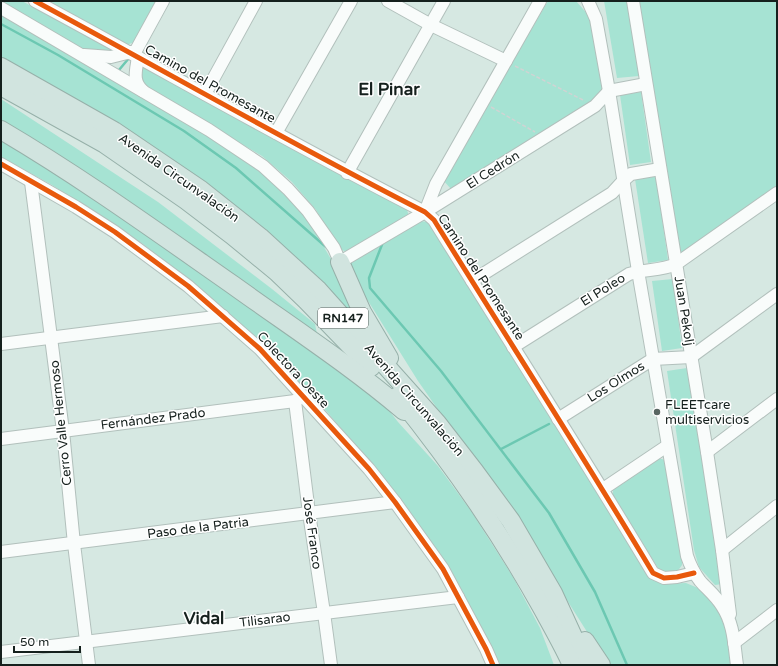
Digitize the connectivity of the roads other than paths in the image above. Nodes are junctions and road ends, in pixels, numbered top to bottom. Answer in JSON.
{"nodes":[{"id":1,"x":35,"y":1,"type":"edge"},
{"id":2,"x":163,"y":1,"type":"edge"},
{"id":3,"x":256,"y":1,"type":"edge"},
{"id":4,"x":351,"y":1,"type":"edge"},
{"id":5,"x":388,"y":1,"type":"edge"},
{"id":6,"x":444,"y":1,"type":"edge"},
{"id":7,"x":540,"y":1,"type":"edge"},
{"id":8,"x":588,"y":1,"type":"edge"},
{"id":9,"x":633,"y":1,"type":"edge"},
{"id":10,"x":1,"y":8,"type":"edge"},
{"id":11,"x":431,"y":25,"type":"junction"},
{"id":12,"x":134,"y":54,"type":"junction"},
{"id":13,"x":82,"y":55,"type":"junction"},
{"id":14,"x":506,"y":61,"type":"junction"},
{"id":15,"x":1,"y":67,"type":"edge"},
{"id":16,"x":646,"y":84,"type":"junction"},
{"id":17,"x":1,"y":86,"type":"edge"},
{"id":18,"x":609,"y":91,"type":"junction"},
{"id":19,"x":144,"y":92,"type":"junction"},
{"id":20,"x":205,"y":94,"type":"junction"},
{"id":21,"x":1,"y":130,"type":"edge"},
{"id":22,"x":276,"y":133,"type":"junction"},
{"id":23,"x":1,"y":164,"type":"edge"},
{"id":24,"x":660,"y":169,"type":"junction"},
{"id":25,"x":347,"y":173,"type":"junction"},
{"id":26,"x":623,"y":180,"type":"junction"},
{"id":27,"x":31,"y":182,"type":"junction"},
{"id":28,"x":776,"y":197,"type":"edge"},
{"id":29,"x":425,"y":212,"type":"junction"},
{"id":30,"x":340,"y":262,"type":"junction"},
{"id":31,"x":676,"y":264,"type":"junction"},
{"id":32,"x":638,"y":271,"type":"junction"},
{"id":33,"x":472,"y":282,"type":"junction"},
{"id":34,"x":777,"y":294,"type":"edge"},
{"id":35,"x":223,"y":316,"type":"junction"},
{"id":36,"x":51,"y":338,"type":"junction"},
{"id":37,"x":1,"y":344,"type":"edge"},
{"id":38,"x":513,"y":347,"type":"junction"},
{"id":39,"x":691,"y":357,"type":"junction"},
{"id":40,"x":653,"y":359,"type":"junction"},
{"id":41,"x":299,"y":399,"type":"junction"},
{"id":42,"x":777,"y":400,"type":"edge"},
{"id":43,"x":558,"y":419,"type":"junction"},
{"id":44,"x":429,"y":425,"type":"junction"},
{"id":45,"x":63,"y":431,"type":"junction"},
{"id":46,"x":1,"y":439,"type":"edge"},
{"id":47,"x":668,"y":446,"type":"junction"},
{"id":48,"x":706,"y":452,"type":"junction"},
{"id":49,"x":603,"y":489,"type":"junction"},
{"id":50,"x":395,"y":502,"type":"junction"},
{"id":51,"x":777,"y":506,"type":"edge"},
{"id":52,"x":309,"y":513,"type":"junction"},
{"id":53,"x":74,"y":544,"type":"junction"},
{"id":54,"x":722,"y":550,"type":"junction"},
{"id":55,"x":1,"y":552,"type":"edge"},
{"id":56,"x":694,"y":573,"type":"junction"},
{"id":57,"x":458,"y":597,"type":"junction"},
{"id":58,"x":546,"y":598,"type":"junction"},
{"id":59,"x":777,"y":610,"type":"edge"},
{"id":60,"x":324,"y":613,"type":"junction"},
{"id":61,"x":731,"y":622,"type":"junction"},
{"id":62,"x":86,"y":642,"type":"junction"},
{"id":63,"x":734,"y":643,"type":"junction"},
{"id":64,"x":1,"y":652,"type":"edge"},
{"id":65,"x":89,"y":665,"type":"edge"},
{"id":66,"x":331,"y":665,"type":"edge"},
{"id":67,"x":493,"y":665,"type":"edge"},
{"id":68,"x":561,"y":665,"type":"edge"},
{"id":69,"x":572,"y":665,"type":"edge"},
{"id":70,"x":586,"y":665,"type":"edge"},
{"id":71,"x":601,"y":665,"type":"edge"},
{"id":72,"x":737,"y":665,"type":"edge"}],
"edges":[{"from":1,"to":12,"type":"street","name":"Camino del Promesante"},
{"from":2,"to":12,"type":"street"},
{"from":3,"to":20,"type":"street"},
{"from":4,"to":22,"type":"street"},
{"from":5,"to":11,"type":"street"},
{"from":6,"to":11,"type":"street"},
{"from":7,"to":14,"type":"street"},
{"from":8,"to":18,"type":"street"},
{"from":9,"to":16,"type":"street","name":"Juan Pekolj"},
{"from":10,"to":13,"type":"street"},
{"from":11,"to":14,"type":"street"},
{"from":11,"to":25,"type":"street"},
{"from":12,"to":13,"type":"street"},
{"from":12,"to":19,"type":"street"},
{"from":12,"to":20,"type":"street","name":"Camino del Promesante"},
{"from":13,"to":19,"type":"street"},
{"from":14,"to":29,"type":"street"},
{"from":15,"to":44,"type":"highway","name":"Avenida Circunvalación","number":"RN147"},
{"from":16,"to":18,"type":"street"},
{"from":16,"to":24,"type":"street","name":"Juan Pekolj"},
{"from":17,"to":44,"type":"highway","name":"Avenida Circunvalación","number":"RN147"},
{"from":18,"to":26,"type":"street"},
{"from":18,"to":29,"type":"street","name":"El Cedrón"},
{"from":19,"to":30,"type":"street"},
{"from":20,"to":22,"type":"street","name":"Camino del Promesante"},
{"from":21,"to":44,"type":"highway"},
{"from":22,"to":25,"type":"street","name":"Camino del Promesante"},
{"from":23,"to":27,"type":"street","name":"Colectora Oeste"},
{"from":24,"to":26,"type":"street"},
{"from":24,"to":31,"type":"street","name":"Juan Pekolj"},
{"from":25,"to":29,"type":"street","name":"Camino del Promesante"},
{"from":26,"to":32,"type":"street"},
{"from":26,"to":33,"type":"street"},
{"from":27,"to":35,"type":"street","name":"Colectora Oeste"},
{"from":27,"to":36,"type":"street","name":"Cerro Valle Hermoso"},
{"from":28,"to":31,"type":"street","name":"El Poleo"},
{"from":29,"to":30,"type":"street","name":"El Cedrón"},
{"from":29,"to":33,"type":"street","name":"Camino del Promesante"},
{"from":30,"to":44,"type":"highway"},
{"from":31,"to":32,"type":"street","name":"El Poleo"},
{"from":31,"to":39,"type":"street","name":"Juan Pekolj"},
{"from":32,"to":38,"type":"street","name":"El Poleo"},
{"from":32,"to":40,"type":"street"},
{"from":33,"to":38,"type":"street","name":"Camino del Promesante"},
{"from":34,"to":39,"type":"street"},
{"from":35,"to":36,"type":"street"},
{"from":35,"to":41,"type":"street","name":"Colectora Oeste"},
{"from":36,"to":37,"type":"street"},
{"from":36,"to":45,"type":"street","name":"Cerro Valle Hermoso"},
{"from":38,"to":43,"type":"street","name":"Camino del Promesante"},
{"from":39,"to":40,"type":"street","name":"Los Olmos"},
{"from":39,"to":48,"type":"street","name":"Juan Pekolj"},
{"from":40,"to":43,"type":"street","name":"Los Olmos"},
{"from":40,"to":47,"type":"street"},
{"from":41,"to":45,"type":"street","name":"Fernández Prado"},
{"from":41,"to":50,"type":"street","name":"Colectora Oeste"},
{"from":41,"to":52,"type":"street","name":"José Franco"},
{"from":42,"to":48,"type":"street"},
{"from":43,"to":49,"type":"street","name":"Camino del Promesante"},
{"from":44,"to":58,"type":"highway","name":"Avenida Circunvalación","number":"RN147"},
{"from":45,"to":46,"type":"street","name":"Fernández Prado"},
{"from":45,"to":53,"type":"street","name":"Cerro Valle Hermoso"},
{"from":47,"to":49,"type":"street"},
{"from":47,"to":56,"type":"street"},
{"from":48,"to":54,"type":"street","name":"Juan Pekolj"},
{"from":49,"to":56,"type":"street","name":"Camino del Promesante"},
{"from":50,"to":52,"type":"street","name":"Paso de la Patria"},
{"from":50,"to":57,"type":"street","name":"Colectora Oeste"},
{"from":51,"to":54,"type":"street"},
{"from":52,"to":53,"type":"street","name":"Paso de la Patria"},
{"from":52,"to":60,"type":"street","name":"José Franco"},
{"from":53,"to":55,"type":"street","name":"Paso de la Patria"},
{"from":53,"to":62,"type":"street","name":"Cerro Valle Hermoso"},
{"from":54,"to":61,"type":"street","name":"Juan Pekolj"},
{"from":56,"to":61,"type":"street"},
{"from":57,"to":60,"type":"street","name":"Tilisarao"},
{"from":57,"to":67,"type":"street","name":"Colectora Oeste"},
{"from":58,"to":68,"type":"highway"},
{"from":58,"to":69,"type":"highway","name":"Avenida Circunvalación","number":"RN147"},
{"from":58,"to":70,"type":"highway","name":"Avenida Circunvalación","number":"RN147"},
{"from":58,"to":71,"type":"highway"},
{"from":59,"to":63,"type":"street"},
{"from":60,"to":62,"type":"street","name":"Tilisarao"},
{"from":60,"to":66,"type":"street","name":"José Franco"},
{"from":61,"to":63,"type":"street"},
{"from":62,"to":64,"type":"street","name":"Tilisarao"},
{"from":62,"to":65,"type":"street","name":"Cerro Valle Hermoso"},
{"from":63,"to":72,"type":"street"}]}
